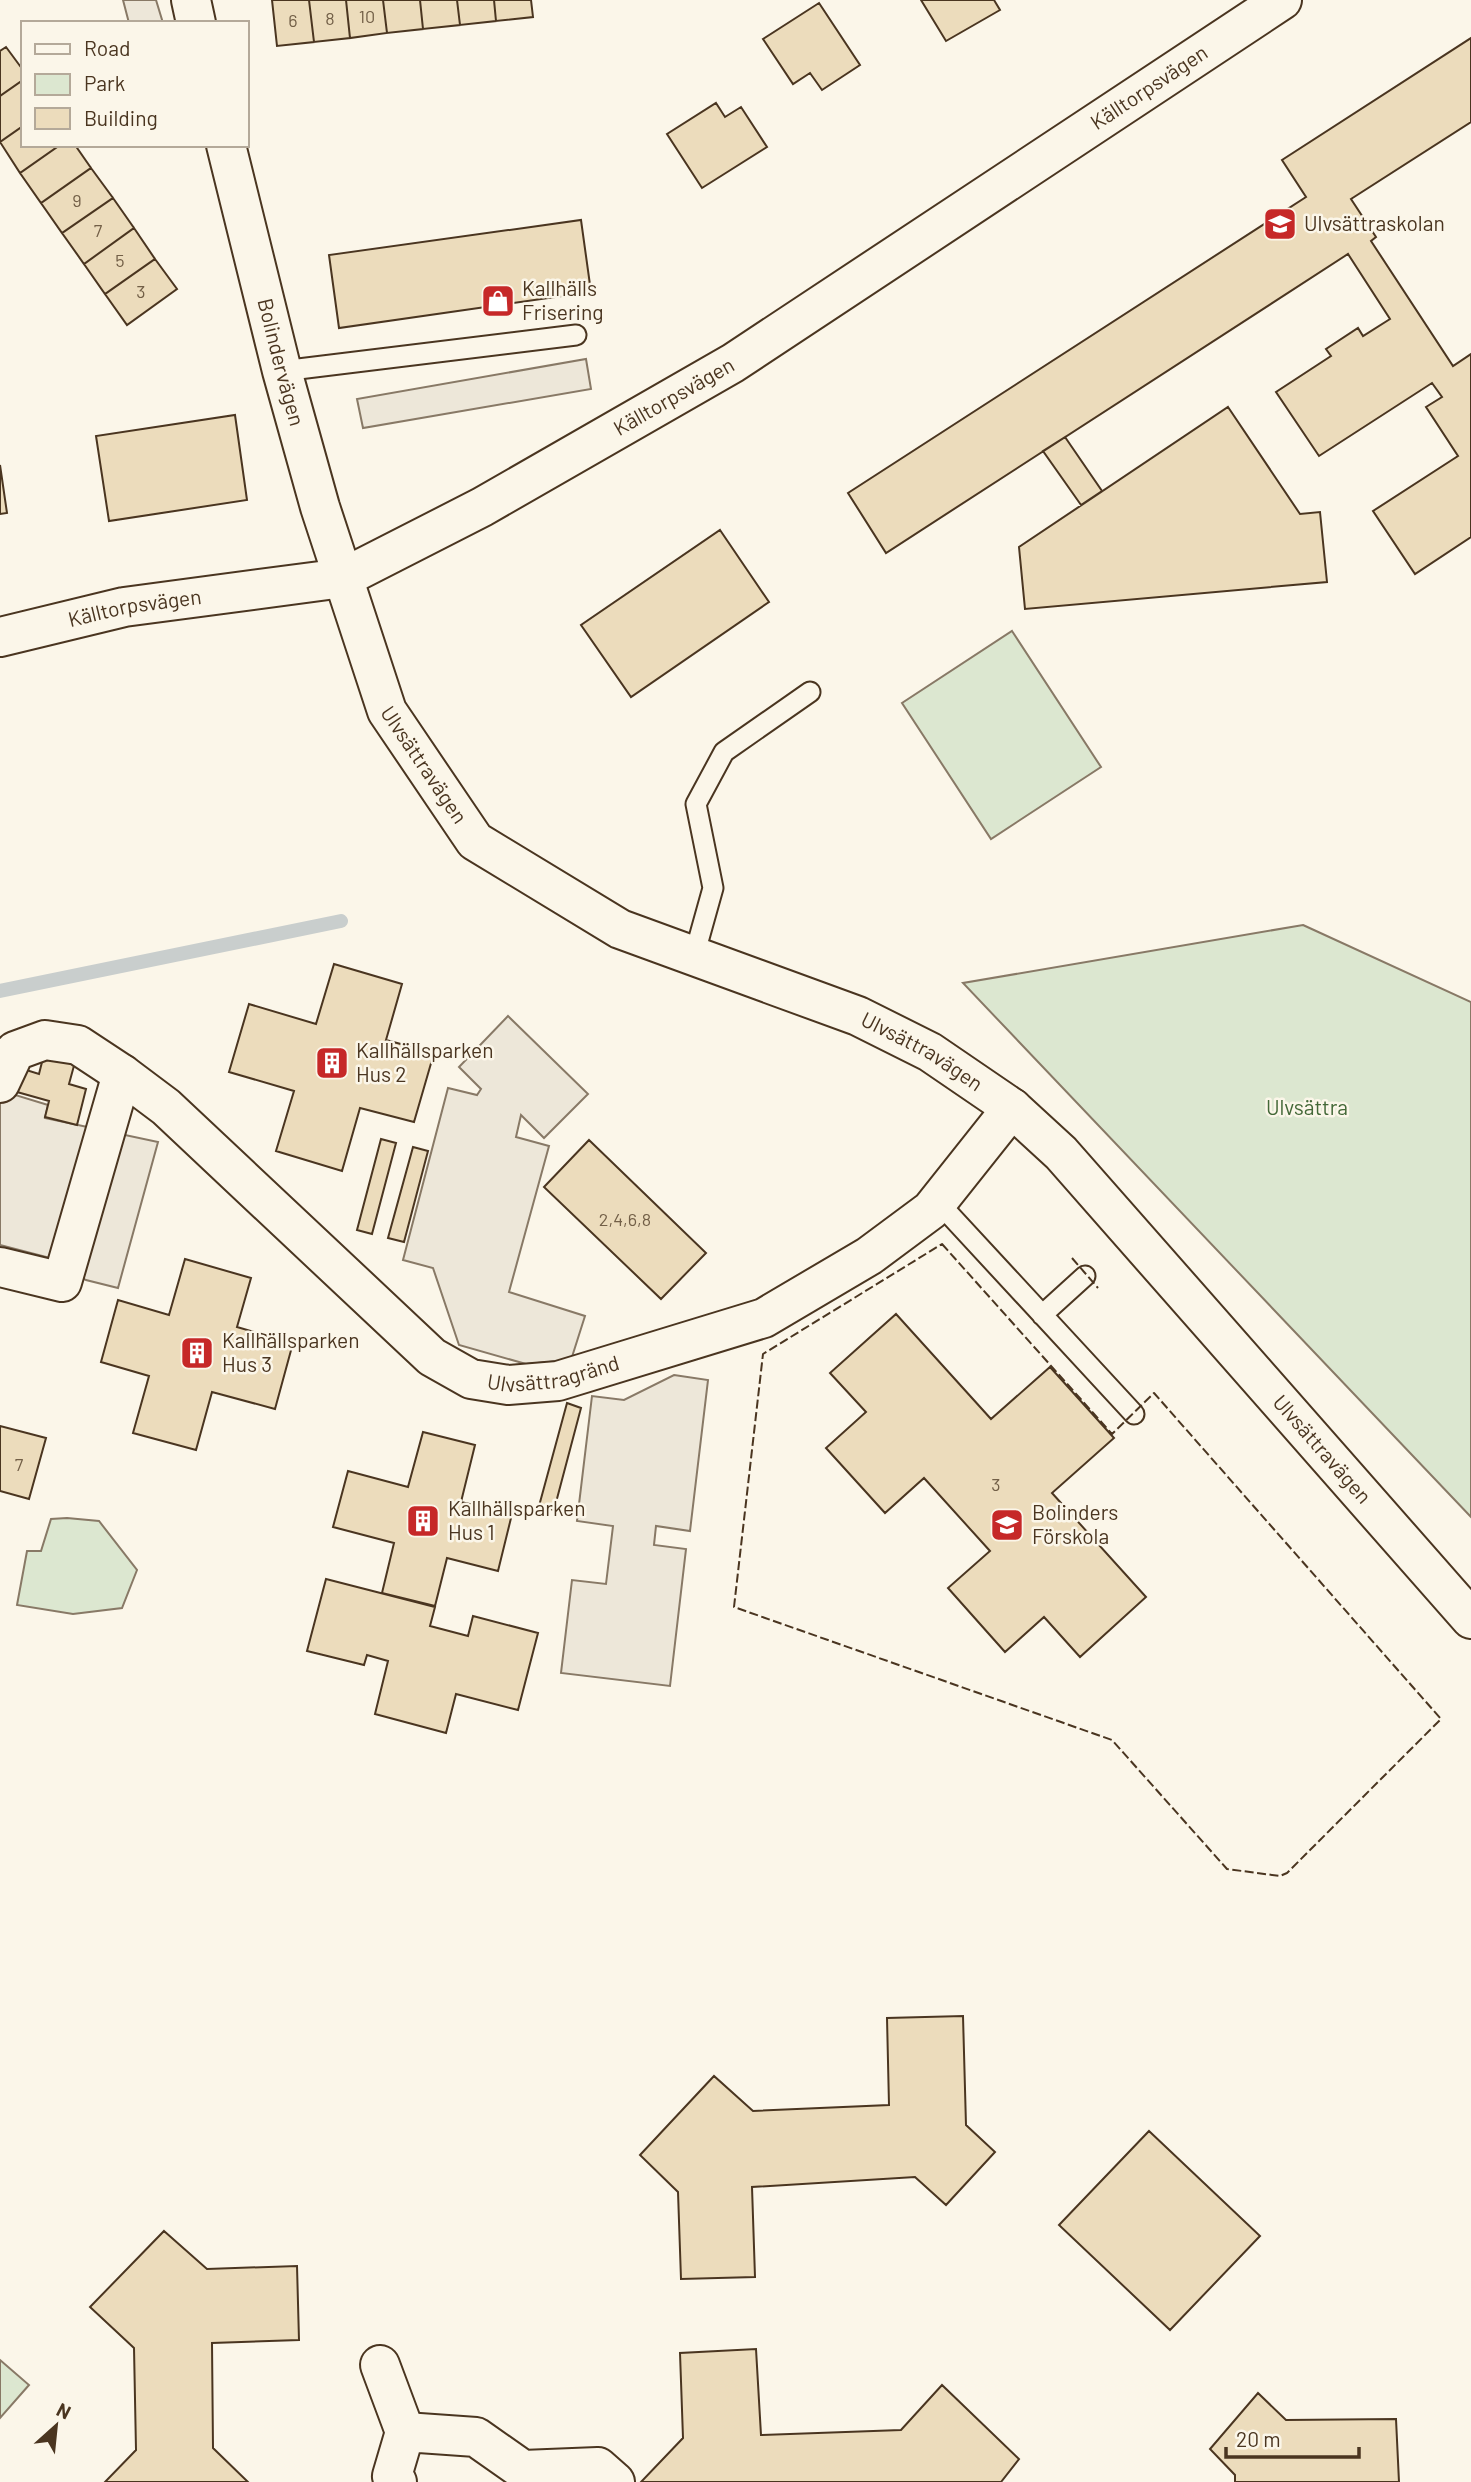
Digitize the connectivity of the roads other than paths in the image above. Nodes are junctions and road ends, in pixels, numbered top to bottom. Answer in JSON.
{"nodes":[{"id":1,"x":191,"y":0,"type":"edge"},
{"id":2,"x":1282,"y":0,"type":"edge"},
{"id":3,"x":196,"y":21,"type":"edge"},
{"id":4,"x":226,"y":147,"type":"edge"},
{"id":5,"x":576,"y":335,"type":"dead end"},
{"id":6,"x":282,"y":371,"type":"junction"},
{"id":7,"x":343,"y":578,"type":"junction"},
{"id":8,"x":0,"y":636,"type":"edge"},
{"id":9,"x":810,"y":692,"type":"dead end"},
{"id":10,"x":694,"y":956,"type":"junction"},
{"id":11,"x":122,"y":1074,"type":"junction"},
{"id":12,"x":0,"y":1083,"type":"edge"},
{"id":13,"x":1012,"y":1108,"type":"junction"},
{"id":14,"x":938,"y":1202,"type":"junction"},
{"id":15,"x":0,"y":1267,"type":"edge"},
{"id":16,"x":1085,"y":1276,"type":"dead end"},
{"id":17,"x":1042,"y":1315,"type":"junction"},
{"id":18,"x":1134,"y":1414,"type":"dead end"},
{"id":19,"x":1471,"y":1619,"type":"edge"},
{"id":20,"x":380,"y":2365,"type":"dead end"},
{"id":21,"x":405,"y":2432,"type":"junction"},
{"id":22,"x":516,"y":2476,"type":"edge"},
{"id":23,"x":397,"y":2482,"type":"edge"},
{"id":24,"x":615,"y":2482,"type":"edge"}],
"edges":[{"from":1,"to":3,"type":"street"},
{"from":2,"to":7,"type":"street","name":"Källtorpsvägen"},
{"from":4,"to":6,"type":"street","name":"Bolindervägen"},
{"from":5,"to":6,"type":"lane"},
{"from":6,"to":7,"type":"street","name":"Bolindervägen"},
{"from":7,"to":8,"type":"street","name":"Källtorpsvägen"},
{"from":7,"to":10,"type":"street","name":"Ulvsättravägen"},
{"from":9,"to":10,"type":"lane"},
{"from":10,"to":13,"type":"street","name":"Ulvsättravägen"},
{"from":11,"to":12,"type":"street","name":"Ulvsättragränd"},
{"from":11,"to":14,"type":"street","name":"Ulvsättragränd"},
{"from":11,"to":15,"type":"street"},
{"from":13,"to":14,"type":"street","name":"Ulvsättragränd"},
{"from":13,"to":19,"type":"street","name":"Ulvsättravägen"},
{"from":14,"to":17,"type":"lane"},
{"from":16,"to":17,"type":"lane"},
{"from":17,"to":18,"type":"lane"},
{"from":20,"to":21,"type":"street"},
{"from":21,"to":22,"type":"street"},
{"from":21,"to":23,"type":"street"},
{"from":22,"to":24,"type":"street"}]}
